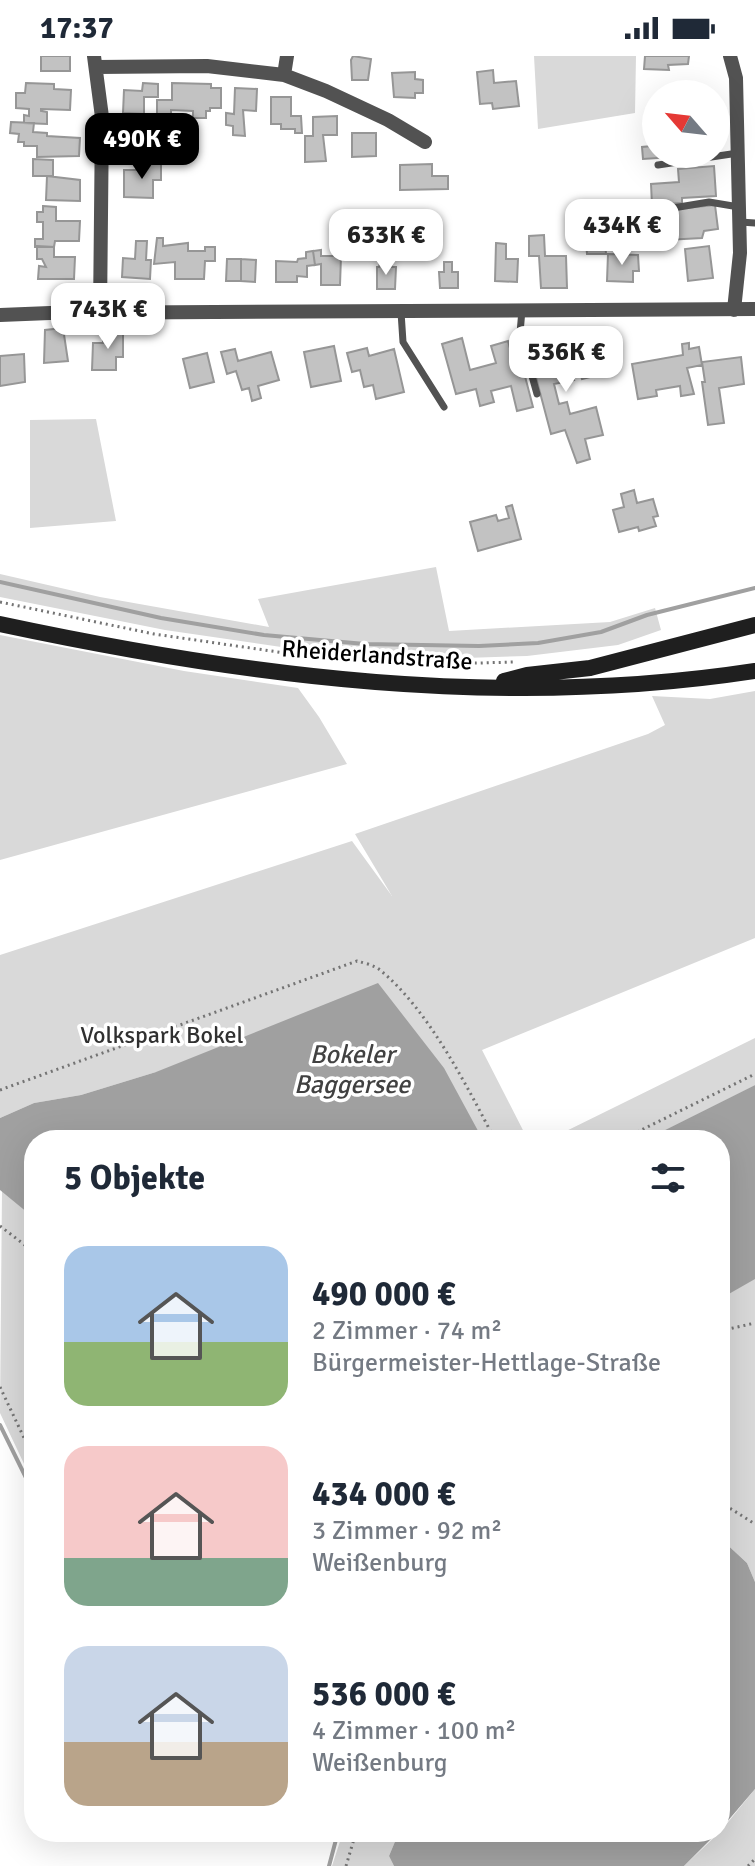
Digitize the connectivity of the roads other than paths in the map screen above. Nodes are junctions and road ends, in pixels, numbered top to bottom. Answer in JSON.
{"nodes":[{"id":1,"x":287,"y":56,"type":"edge"},
{"id":2,"x":730,"y":56,"type":"edge"},
{"id":3,"x":96,"y":62,"type":"edge"},
{"id":4,"x":284,"y":75,"type":"junction"},
{"id":5,"x":425,"y":142,"type":"dead end"},
{"id":6,"x":738,"y":153,"type":"junction"},
{"id":7,"x":730,"y":154,"type":"edge"},
{"id":8,"x":661,"y":210,"type":"dead end"},
{"id":9,"x":745,"y":217,"type":"edge"},
{"id":10,"x":755,"y":309,"type":"edge"},
{"id":11,"x":522,"y":310,"type":"junction"},
{"id":12,"x":734,"y":310,"type":"junction"},
{"id":13,"x":401,"y":312,"type":"junction"},
{"id":14,"x":100,"y":313,"type":"junction"},
{"id":15,"x":0,"y":315,"type":"edge"},
{"id":16,"x":537,"y":394,"type":"dead end"},
{"id":17,"x":444,"y":407,"type":"dead end"},
{"id":18,"x":0,"y":624,"type":"edge"},
{"id":19,"x":755,"y":625,"type":"edge"},
{"id":20,"x":755,"y":671,"type":"edge"},
{"id":21,"x":483,"y":686,"type":"junction"}],
"edges":[{"from":1,"to":4,"type":"street"},
{"from":2,"to":6,"type":"street"},
{"from":3,"to":4,"type":"street"},
{"from":3,"to":14,"type":"street"},
{"from":4,"to":5,"type":"street"},
{"from":6,"to":7,"type":"lane"},
{"from":6,"to":9,"type":"street"},
{"from":8,"to":9,"type":"lane"},
{"from":9,"to":12,"type":"street"},
{"from":10,"to":12,"type":"street"},
{"from":11,"to":12,"type":"street"},
{"from":11,"to":13,"type":"street"},
{"from":11,"to":16,"type":"lane"},
{"from":13,"to":14,"type":"street"},
{"from":13,"to":17,"type":"lane"},
{"from":14,"to":15,"type":"street"},
{"from":18,"to":21,"type":"main road","name":"Rheiderlandstraße"},
{"from":19,"to":21,"type":"main road"},
{"from":20,"to":21,"type":"main road","name":"Rheiderlandstraße"}]}
